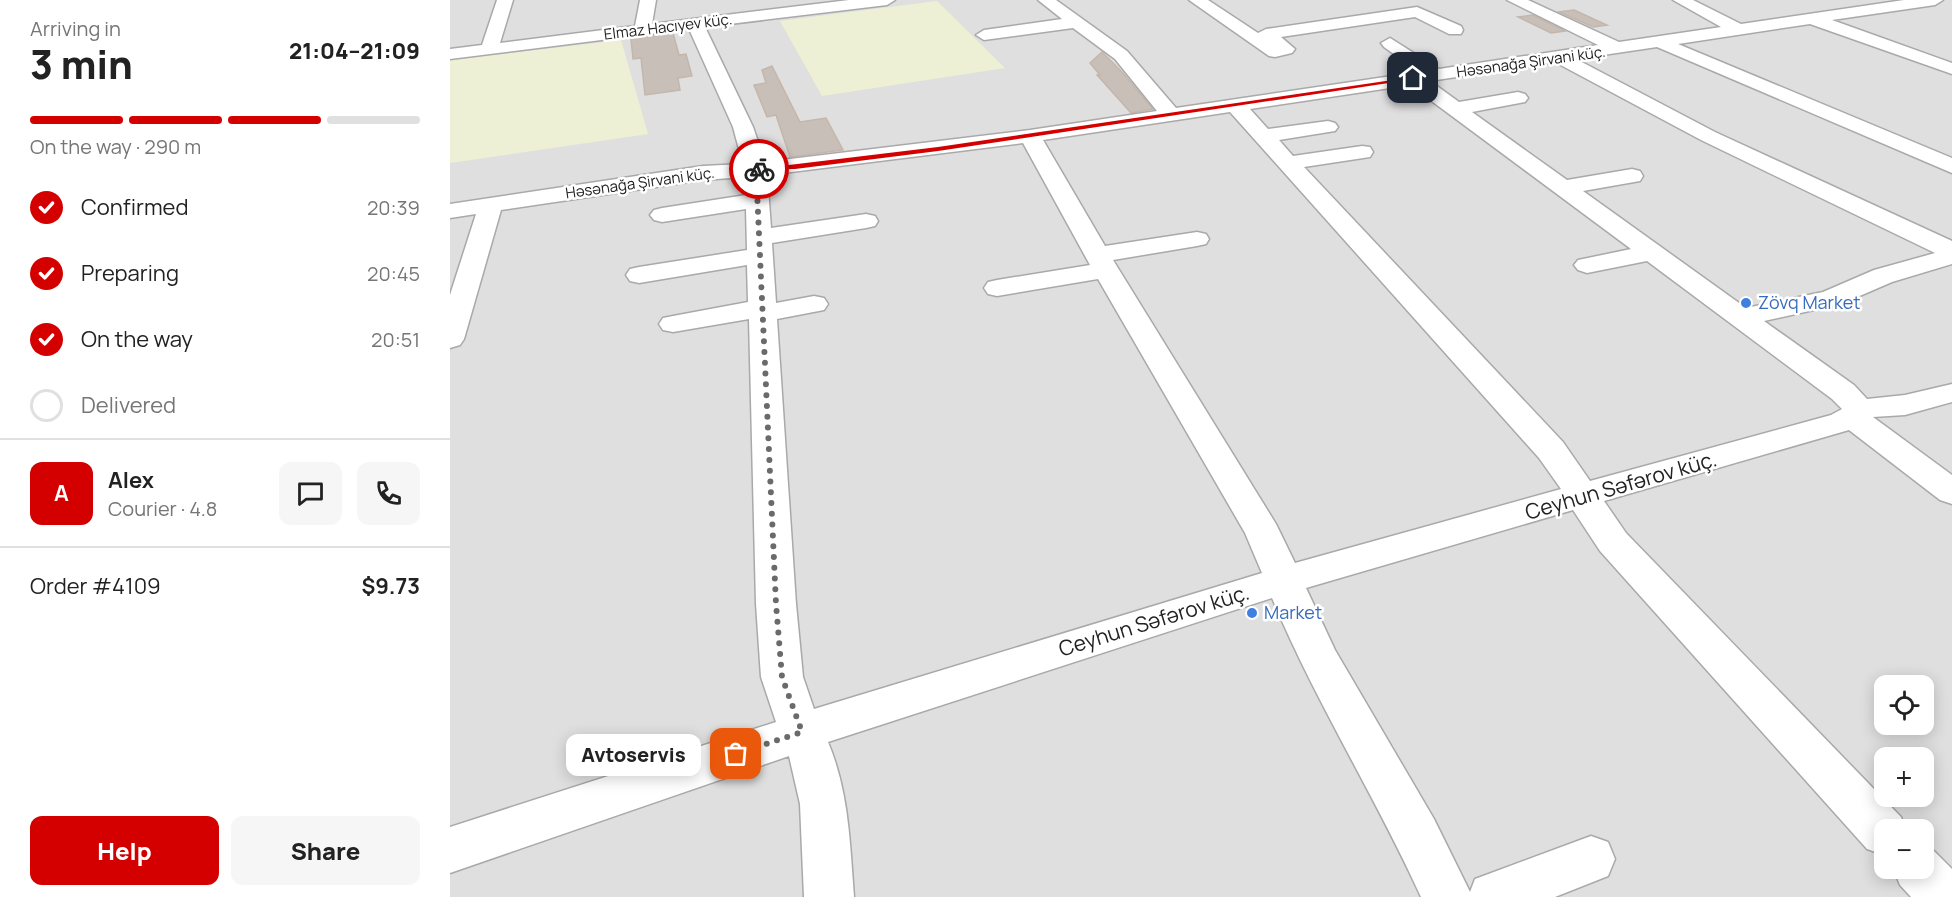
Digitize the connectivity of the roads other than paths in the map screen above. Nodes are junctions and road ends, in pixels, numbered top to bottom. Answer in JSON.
{"nodes":[{"id":1,"x":505,"y":0,"type":"edge"},
{"id":2,"x":648,"y":0,"type":"edge"},
{"id":3,"x":771,"y":0,"type":"edge"},
{"id":4,"x":887,"y":0,"type":"edge"},
{"id":5,"x":1046,"y":0,"type":"edge"},
{"id":6,"x":1197,"y":0,"type":"edge"},
{"id":7,"x":1515,"y":0,"type":"edge"},
{"id":8,"x":1681,"y":0,"type":"edge"},
{"id":9,"x":1845,"y":0,"type":"edge"},
{"id":10,"x":1346,"y":8,"type":"dead end"},
{"id":11,"x":1938,"y":8,"type":"edge"},
{"id":12,"x":1873,"y":9,"type":"junction"},
{"id":13,"x":751,"y":16,"type":"junction"},
{"id":14,"x":1365,"y":18,"type":"junction"},
{"id":15,"x":1812,"y":19,"type":"junction"},
{"id":16,"x":1078,"y":22,"type":"junction"},
{"id":17,"x":695,"y":24,"type":"junction"},
{"id":18,"x":643,"y":30,"type":"junction"},
{"id":19,"x":1455,"y":30,"type":"dead end"},
{"id":20,"x":984,"y":35,"type":"dead end"},
{"id":21,"x":1737,"y":40,"type":"junction"},
{"id":22,"x":1662,"y":42,"type":"junction"},
{"id":23,"x":1390,"y":43,"type":"dead end"},
{"id":24,"x":489,"y":49,"type":"junction"},
{"id":25,"x":1620,"y":49,"type":"junction"},
{"id":26,"x":450,"y":54,"type":"edge"},
{"id":27,"x":1121,"y":54,"type":"junction"},
{"id":28,"x":1100,"y":58,"type":"dead end"},
{"id":29,"x":1560,"y":58,"type":"junction"},
{"id":30,"x":1952,"y":69,"type":"edge"},
{"id":31,"x":1424,"y":77,"type":"junction"},
{"id":32,"x":1518,"y":98,"type":"dead end"},
{"id":33,"x":1235,"y":105,"type":"junction"},
{"id":34,"x":1455,"y":109,"type":"junction"},
{"id":35,"x":1170,"y":114,"type":"junction"},
{"id":36,"x":1328,"y":127,"type":"dead end"},
{"id":37,"x":1030,"y":136,"type":"junction"},
{"id":38,"x":1263,"y":136,"type":"junction"},
{"id":39,"x":1362,"y":152,"type":"dead end"},
{"id":40,"x":1288,"y":163,"type":"junction"},
{"id":41,"x":1952,"y":166,"type":"edge"},
{"id":42,"x":1632,"y":176,"type":"dead end"},
{"id":43,"x":757,"y":184,"type":"junction"},
{"id":44,"x":1561,"y":188,"type":"junction"},
{"id":45,"x":491,"y":205,"type":"junction"},
{"id":46,"x":450,"y":211,"type":"edge"},
{"id":47,"x":662,"y":215,"type":"dead end"},
{"id":48,"x":866,"y":221,"type":"dead end"},
{"id":49,"x":1197,"y":239,"type":"dead end"},
{"id":50,"x":761,"y":246,"type":"junction"},
{"id":51,"x":1952,"y":251,"type":"edge"},
{"id":52,"x":1650,"y":253,"type":"junction"},
{"id":53,"x":1952,"y":256,"type":"edge"},
{"id":54,"x":1101,"y":263,"type":"junction"},
{"id":55,"x":1587,"y":265,"type":"dead end"},
{"id":56,"x":639,"y":275,"type":"dead end"},
{"id":57,"x":997,"y":288,"type":"dead end"},
{"id":58,"x":814,"y":304,"type":"dead end"},
{"id":59,"x":764,"y":311,"type":"junction"},
{"id":60,"x":1741,"y":318,"type":"junction"},
{"id":61,"x":673,"y":324,"type":"dead end"},
{"id":62,"x":450,"y":339,"type":"edge"},
{"id":63,"x":1952,"y":393,"type":"edge"},
{"id":64,"x":1856,"y":413,"type":"junction"},
{"id":65,"x":1952,"y":492,"type":"edge"},
{"id":66,"x":1581,"y":497,"type":"junction"},
{"id":67,"x":1284,"y":580,"type":"junction"},
{"id":68,"x":802,"y":732,"type":"junction"},
{"id":69,"x":1874,"y":822,"type":"edge"},
{"id":70,"x":450,"y":850,"type":"edge"},
{"id":71,"x":1591,"y":859,"type":"dead end"},
{"id":72,"x":1927,"y":879,"type":"edge"},
{"id":73,"x":829,"y":897,"type":"edge"},
{"id":74,"x":1447,"y":897,"type":"edge"},
{"id":75,"x":1493,"y":897,"type":"edge"},
{"id":76,"x":1944,"y":897,"type":"edge"}],
"edges":[{"from":1,"to":24,"type":"street"},
{"from":2,"to":18,"type":"street"},
{"from":3,"to":13,"type":"street"},
{"from":4,"to":13,"type":"street","name":"Elmaz Hacıyev küç."},
{"from":5,"to":16,"type":"street"},
{"from":6,"to":14,"type":"street"},
{"from":7,"to":25,"type":"street"},
{"from":8,"to":21,"type":"street"},
{"from":9,"to":12,"type":"street"},
{"from":10,"to":14,"type":"street"},
{"from":11,"to":12,"type":"street","name":"Həsənağa Şirvani küç."},
{"from":12,"to":15,"type":"street","name":"Həsənağa Şirvani küç."},
{"from":13,"to":17,"type":"street","name":"Elmaz Hacıyev küç."},
{"from":14,"to":19,"type":"street"},
{"from":15,"to":21,"type":"street","name":"Həsənağa Şirvani küç."},
{"from":15,"to":30,"type":"street"},
{"from":16,"to":20,"type":"street"},
{"from":16,"to":27,"type":"street"},
{"from":17,"to":18,"type":"street","name":"Elmaz Hacıyev küç."},
{"from":17,"to":43,"type":"street"},
{"from":18,"to":24,"type":"street","name":"Elmaz Hacıyev küç."},
{"from":21,"to":22,"type":"street","name":"Həsənağa Şirvani küç."},
{"from":22,"to":25,"type":"street","name":"Həsənağa Şirvani küç."},
{"from":22,"to":41,"type":"street"},
{"from":23,"to":31,"type":"street"},
{"from":24,"to":26,"type":"street","name":"Elmaz Hacıyev küç."},
{"from":25,"to":29,"type":"street","name":"Həsənağa Şirvani küç."},
{"from":27,"to":28,"type":"street"},
{"from":27,"to":35,"type":"street"},
{"from":29,"to":31,"type":"street","name":"Həsənağa Şirvani küç."},
{"from":29,"to":51,"type":"street"},
{"from":31,"to":33,"type":"street","name":"Həsənağa Şirvani küç."},
{"from":31,"to":34,"type":"street"},
{"from":32,"to":34,"type":"street"},
{"from":33,"to":35,"type":"street","name":"Həsənağa Şirvani küç."},
{"from":33,"to":38,"type":"street"},
{"from":34,"to":44,"type":"street"},
{"from":35,"to":37,"type":"street","name":"Həsənağa Şirvani küç."},
{"from":36,"to":38,"type":"street"},
{"from":37,"to":43,"type":"street","name":"Həsənağa Şirvani küç."},
{"from":37,"to":54,"type":"street"},
{"from":38,"to":40,"type":"street"},
{"from":39,"to":40,"type":"street"},
{"from":40,"to":66,"type":"street"},
{"from":42,"to":44,"type":"street"},
{"from":43,"to":45,"type":"street","name":"Həsənağa Şirvani küç."},
{"from":43,"to":47,"type":"street"},
{"from":43,"to":50,"type":"street"},
{"from":44,"to":52,"type":"street"},
{"from":45,"to":46,"type":"street","name":"Həsənağa Şirvani küç."},
{"from":45,"to":62,"type":"street"},
{"from":48,"to":50,"type":"street"},
{"from":49,"to":54,"type":"street"},
{"from":50,"to":56,"type":"street"},
{"from":50,"to":59,"type":"street"},
{"from":52,"to":55,"type":"street"},
{"from":52,"to":60,"type":"street"},
{"from":53,"to":60,"type":"street"},
{"from":54,"to":57,"type":"street"},
{"from":54,"to":67,"type":"street"},
{"from":58,"to":59,"type":"street"},
{"from":59,"to":61,"type":"street"},
{"from":59,"to":68,"type":"street"},
{"from":60,"to":64,"type":"street"},
{"from":63,"to":64,"type":"street","name":"Ceyhun Səfərov küç."},
{"from":64,"to":65,"type":"street"},
{"from":64,"to":66,"type":"street","name":"Ceyhun Səfərov küç."},
{"from":66,"to":67,"type":"street","name":"Ceyhun Səfərov küç."},
{"from":66,"to":69,"type":"street"},
{"from":67,"to":68,"type":"street","name":"Ceyhun Səfərov küç."},
{"from":67,"to":74,"type":"street"},
{"from":68,"to":70,"type":"street","name":"Ceyhun Səfərov küç."},
{"from":68,"to":73,"type":"street"},
{"from":71,"to":75,"type":"street"},
{"from":72,"to":76,"type":"street"}]}
